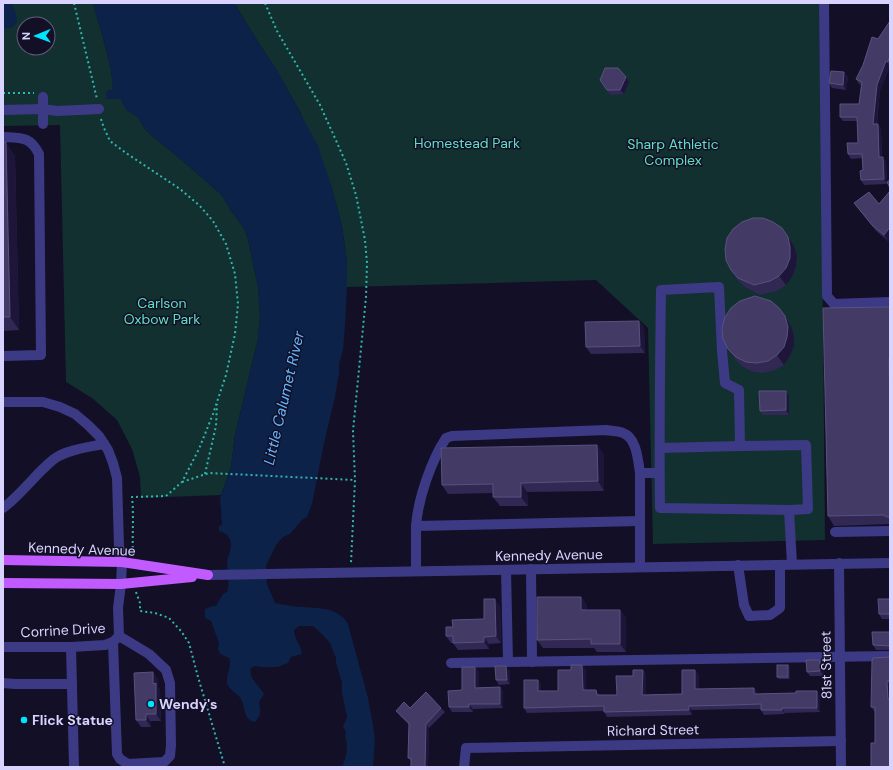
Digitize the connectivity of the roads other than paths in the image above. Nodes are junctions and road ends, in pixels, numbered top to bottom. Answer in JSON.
{"nodes":[{"id":1,"x":824,"y":3,"type":"edge"},
{"id":2,"x":42,"y":97,"type":"road end"},
{"id":3,"x":42,"y":109,"type":"junction"},
{"id":4,"x":99,"y":109,"type":"road end"},
{"id":5,"x":3,"y":110,"type":"edge"},
{"id":6,"x":43,"y":124,"type":"dead end"},
{"id":7,"x":3,"y":137,"type":"edge"},
{"id":8,"x":890,"y":302,"type":"edge"},
{"id":9,"x":3,"y":356,"type":"edge"},
{"id":10,"x":3,"y":402,"type":"edge"},
{"id":11,"x":104,"y":444,"type":"junction"},
{"id":12,"x":740,"y":446,"type":"junction"},
{"id":13,"x":660,"y":448,"type":"junction"},
{"id":14,"x":640,"y":473,"type":"junction"},
{"id":15,"x":659,"y":473,"type":"junction"},
{"id":16,"x":3,"y":508,"type":"edge"},
{"id":17,"x":789,"y":510,"type":"junction"},
{"id":18,"x":640,"y":521,"type":"junction"},
{"id":19,"x":416,"y":526,"type":"junction"},
{"id":20,"x":890,"y":531,"type":"edge"},
{"id":21,"x":835,"y":532,"type":"dead end"},
{"id":22,"x":3,"y":560,"type":"edge"},
{"id":23,"x":122,"y":562,"type":"junction"},
{"id":24,"x":890,"y":563,"type":"edge"},
{"id":25,"x":792,"y":564,"type":"junction"},
{"id":26,"x":839,"y":564,"type":"junction"},
{"id":27,"x":738,"y":565,"type":"junction"},
{"id":28,"x":780,"y":565,"type":"junction"},
{"id":29,"x":640,"y":567,"type":"junction"},
{"id":30,"x":531,"y":569,"type":"junction"},
{"id":31,"x":506,"y":570,"type":"junction"},
{"id":32,"x":416,"y":571,"type":"junction"},
{"id":33,"x":208,"y":575,"type":"junction"},
{"id":34,"x":3,"y":583,"type":"edge"},
{"id":35,"x":121,"y":584,"type":"junction"},
{"id":36,"x":116,"y":639,"type":"junction"},
{"id":37,"x":3,"y":647,"type":"edge"},
{"id":38,"x":71,"y":647,"type":"junction"},
{"id":39,"x":890,"y":656,"type":"edge"},
{"id":40,"x":840,"y":657,"type":"junction"},
{"id":41,"x":508,"y":662,"type":"junction"},
{"id":42,"x":532,"y":662,"type":"junction"},
{"id":43,"x":451,"y":663,"type":"dead end"},
{"id":44,"x":3,"y":683,"type":"edge"},
{"id":45,"x":72,"y":684,"type":"junction"},
{"id":46,"x":841,"y":741,"type":"junction"},
{"id":47,"x":74,"y":767,"type":"edge"},
{"id":48,"x":464,"y":767,"type":"edge"},
{"id":49,"x":841,"y":767,"type":"edge"}],
"edges":[{"from":1,"to":8,"type":"street"},
{"from":2,"to":3,"type":"street"},
{"from":3,"to":4,"type":"street"},
{"from":3,"to":5,"type":"street"},
{"from":3,"to":6,"type":"street"},
{"from":7,"to":9,"type":"street"},
{"from":10,"to":11,"type":"street","name":"Corrine Drive"},
{"from":11,"to":16,"type":"street"},
{"from":11,"to":23,"type":"street","name":"Corrine Drive"},
{"from":12,"to":13,"type":"street"},
{"from":12,"to":13,"type":"street"},
{"from":12,"to":17,"type":"street"},
{"from":13,"to":15,"type":"street"},
{"from":14,"to":15,"type":"street"},
{"from":14,"to":18,"type":"street"},
{"from":14,"to":19,"type":"street"},
{"from":15,"to":17,"type":"street"},
{"from":17,"to":25,"type":"street"},
{"from":18,"to":19,"type":"street"},
{"from":18,"to":29,"type":"street"},
{"from":19,"to":32,"type":"street"},
{"from":20,"to":21,"type":"street"},
{"from":22,"to":23,"type":"main road","name":"Kennedy Avenue"},
{"from":23,"to":33,"type":"main road","name":"Kennedy Avenue"},
{"from":23,"to":35,"type":"street","name":"Corrine Drive"},
{"from":24,"to":26,"type":"street","name":"Kennedy Avenue"},
{"from":25,"to":26,"type":"street","name":"Kennedy Avenue"},
{"from":25,"to":28,"type":"street","name":"Kennedy Avenue"},
{"from":26,"to":40,"type":"street","name":"81st Street"},
{"from":27,"to":28,"type":"street","name":"Kennedy Avenue"},
{"from":27,"to":28,"type":"street"},
{"from":27,"to":29,"type":"street","name":"Kennedy Avenue"},
{"from":29,"to":30,"type":"street","name":"Kennedy Avenue"},
{"from":30,"to":31,"type":"street","name":"Kennedy Avenue"},
{"from":30,"to":42,"type":"street"},
{"from":31,"to":32,"type":"street","name":"Kennedy Avenue"},
{"from":31,"to":41,"type":"street"},
{"from":32,"to":33,"type":"street","name":"Kennedy Avenue"},
{"from":33,"to":35,"type":"main road","name":"Kennedy Avenue"},
{"from":34,"to":35,"type":"main road","name":"Kennedy Avenue"},
{"from":35,"to":36,"type":"street","name":"Corrine Drive"},
{"from":36,"to":36,"type":"street"},
{"from":36,"to":38,"type":"street","name":"Corrine Drive"},
{"from":37,"to":38,"type":"street","name":"Corrine Drive"},
{"from":38,"to":45,"type":"street"},
{"from":39,"to":40,"type":"street"},
{"from":40,"to":42,"type":"street"},
{"from":40,"to":46,"type":"street","name":"81st Street"},
{"from":41,"to":42,"type":"street"},
{"from":41,"to":43,"type":"street"},
{"from":44,"to":45,"type":"street"},
{"from":45,"to":47,"type":"street"},
{"from":46,"to":48,"type":"street","name":"Richard Street"},
{"from":46,"to":49,"type":"street","name":"81st Street"}]}
